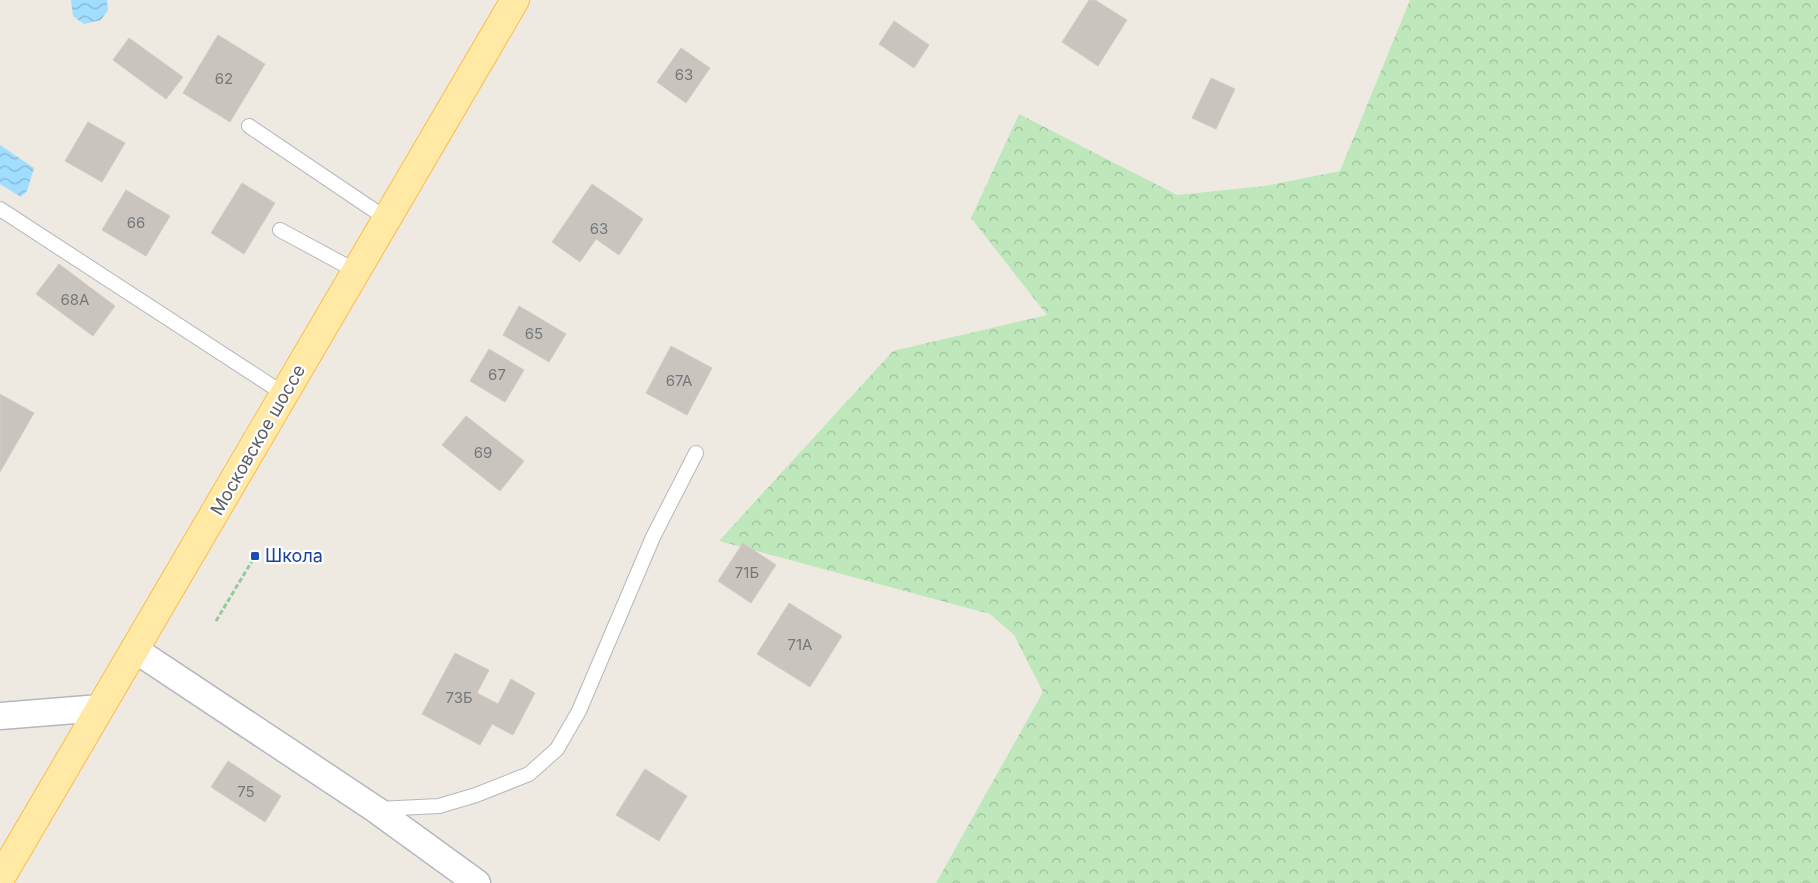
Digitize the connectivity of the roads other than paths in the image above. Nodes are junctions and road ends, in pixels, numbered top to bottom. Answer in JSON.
{"nodes":[{"id":1,"x":515,"y":0,"type":"edge"},
{"id":2,"x":249,"y":126,"type":"dead end"},
{"id":3,"x":0,"y":209,"type":"edge"},
{"id":4,"x":387,"y":219,"type":"junction"},
{"id":5,"x":280,"y":230,"type":"dead end"},
{"id":6,"x":356,"y":271,"type":"junction"},
{"id":7,"x":284,"y":394,"type":"junction"},
{"id":8,"x":696,"y":453,"type":"dead end"},
{"id":9,"x":134,"y":649,"type":"junction"},
{"id":10,"x":100,"y":708,"type":"junction"},
{"id":11,"x":0,"y":716,"type":"edge"},
{"id":12,"x":375,"y":809,"type":"junction"},
{"id":13,"x":0,"y":879,"type":"edge"},
{"id":14,"x":477,"y":883,"type":"edge"}],
"edges":[{"from":1,"to":4,"type":"main road","name":"Московское шоссе"},
{"from":2,"to":4,"type":"lane"},
{"from":3,"to":7,"type":"lane"},
{"from":4,"to":6,"type":"main road","name":"Московское шоссе"},
{"from":5,"to":6,"type":"lane"},
{"from":6,"to":7,"type":"main road","name":"Московское шоссе"},
{"from":7,"to":9,"type":"main road","name":"Московское шоссе"},
{"from":8,"to":12,"type":"lane"},
{"from":9,"to":10,"type":"main road","name":"Московское шоссе"},
{"from":9,"to":12,"type":"street"},
{"from":10,"to":11,"type":"street"},
{"from":10,"to":13,"type":"main road","name":"Московское шоссе"},
{"from":12,"to":14,"type":"street"}]}
